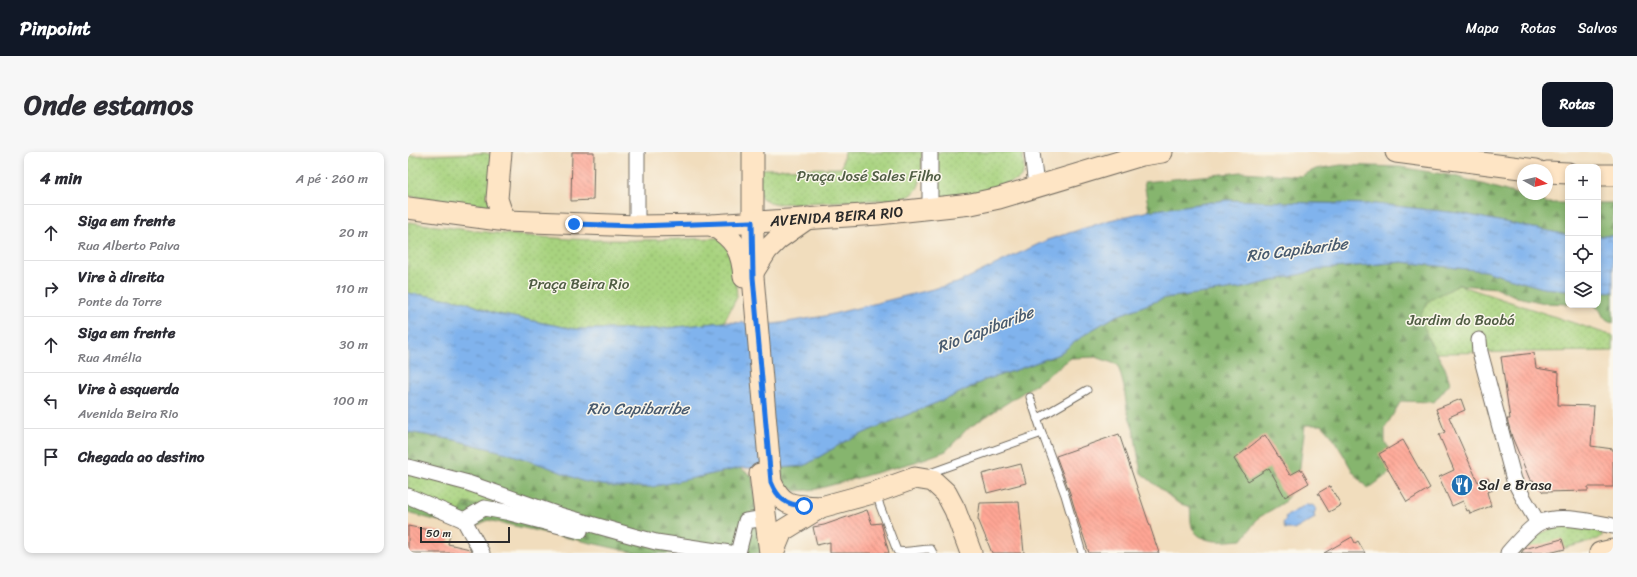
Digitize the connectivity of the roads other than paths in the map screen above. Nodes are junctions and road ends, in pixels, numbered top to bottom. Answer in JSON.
{"nodes":[{"id":1,"x":501,"y":152,"type":"edge"},
{"id":2,"x":637,"y":152,"type":"edge"},
{"id":3,"x":753,"y":152,"type":"edge"},
{"id":4,"x":930,"y":152,"type":"edge"},
{"id":5,"x":1032,"y":152,"type":"edge"},
{"id":6,"x":1396,"y":152,"type":"edge"},
{"id":7,"x":1149,"y":153,"type":"edge"},
{"id":8,"x":1517,"y":168,"type":"edge"},
{"id":9,"x":1553,"y":172,"type":"edge"},
{"id":10,"x":1565,"y":173,"type":"edge"},
{"id":11,"x":1601,"y":175,"type":"edge"},
{"id":12,"x":1613,"y":176,"type":"edge"},
{"id":13,"x":753,"y":184,"type":"junction"},
{"id":14,"x":1036,"y":186,"type":"junction"},
{"id":15,"x":498,"y":199,"type":"junction"},
{"id":16,"x":408,"y":208,"type":"edge"},
{"id":17,"x":930,"y":209,"type":"junction"},
{"id":18,"x":480,"y":217,"type":"junction"},
{"id":19,"x":808,"y":218,"type":"junction"},
{"id":20,"x":507,"y":221,"type":"junction"},
{"id":21,"x":752,"y":222,"type":"junction"},
{"id":22,"x":712,"y":224,"type":"junction"},
{"id":23,"x":637,"y":226,"type":"junction"},
{"id":24,"x":750,"y":275,"type":"junction"},
{"id":25,"x":1479,"y":340,"type":"dead end"},
{"id":26,"x":1087,"y":390,"type":"dead end"},
{"id":27,"x":1030,"y":397,"type":"dead end"},
{"id":28,"x":1037,"y":419,"type":"junction"},
{"id":29,"x":1042,"y":433,"type":"junction"},
{"id":30,"x":408,"y":467,"type":"edge"},
{"id":31,"x":765,"y":472,"type":"junction"},
{"id":32,"x":915,"y":478,"type":"junction"},
{"id":33,"x":876,"y":492,"type":"junction"},
{"id":34,"x":408,"y":496,"type":"edge"},
{"id":35,"x":821,"y":507,"type":"junction"},
{"id":36,"x":766,"y":518,"type":"junction"},
{"id":37,"x":464,"y":520,"type":"junction"},
{"id":38,"x":1538,"y":523,"type":"junction"},
{"id":39,"x":1613,"y":526,"type":"edge"},
{"id":40,"x":1613,"y":550,"type":"edge"},
{"id":41,"x":897,"y":552,"type":"edge"},
{"id":42,"x":482,"y":553,"type":"edge"},
{"id":43,"x":683,"y":553,"type":"edge"},
{"id":44,"x":730,"y":553,"type":"edge"},
{"id":45,"x":738,"y":553,"type":"edge"},
{"id":46,"x":770,"y":553,"type":"edge"},
{"id":47,"x":773,"y":553,"type":"edge"},
{"id":48,"x":933,"y":553,"type":"edge"},
{"id":49,"x":971,"y":553,"type":"edge"},
{"id":50,"x":1082,"y":553,"type":"edge"},
{"id":51,"x":1508,"y":553,"type":"edge"},
{"id":52,"x":1600,"y":553,"type":"edge"}],
"edges":[{"from":1,"to":15,"type":"main road"},
{"from":2,"to":23,"type":"street"},
{"from":3,"to":13,"type":"main road"},
{"from":4,"to":17,"type":"street"},
{"from":5,"to":14,"type":"street"},
{"from":6,"to":8,"type":"main road"},
{"from":7,"to":14,"type":"main road","name":"AVENIDA BEIRA RIO"},
{"from":9,"to":10,"type":"main road"},
{"from":11,"to":12,"type":"main road"},
{"from":13,"to":19,"type":"main road"},
{"from":13,"to":21,"type":"main road"},
{"from":13,"to":22,"type":"main road"},
{"from":14,"to":17,"type":"main road","name":"AVENIDA BEIRA RIO"},
{"from":15,"to":18,"type":"main road"},
{"from":15,"to":20,"type":"main road"},
{"from":16,"to":18,"type":"main road","name":"AVENIDA BEIRA RIO"},
{"from":17,"to":19,"type":"main road","name":"AVENIDA BEIRA RIO"},
{"from":18,"to":20,"type":"main road","name":"AVENIDA BEIRA RIO"},
{"from":19,"to":21,"type":"main road","name":"AVENIDA BEIRA RIO"},
{"from":19,"to":24,"type":"main road"},
{"from":20,"to":23,"type":"main road","name":"AVENIDA BEIRA RIO"},
{"from":21,"to":22,"type":"main road","name":"AVENIDA BEIRA RIO"},
{"from":21,"to":24,"type":"main road"},
{"from":22,"to":23,"type":"main road","name":"AVENIDA BEIRA RIO"},
{"from":22,"to":24,"type":"main road"},
{"from":24,"to":31,"type":"main road"},
{"from":25,"to":38,"type":"street"},
{"from":26,"to":28,"type":"lane"},
{"from":27,"to":28,"type":"lane"},
{"from":28,"to":29,"type":"lane"},
{"from":29,"to":32,"type":"lane"},
{"from":29,"to":50,"type":"lane"},
{"from":30,"to":44,"type":"street"},
{"from":31,"to":35,"type":"main road"},
{"from":31,"to":36,"type":"main road"},
{"from":32,"to":33,"type":"main road"},
{"from":32,"to":49,"type":"main road"},
{"from":33,"to":35,"type":"main road"},
{"from":33,"to":41,"type":"lane"},
{"from":34,"to":37,"type":"street"},
{"from":35,"to":47,"type":"main road"},
{"from":36,"to":45,"type":"street"},
{"from":36,"to":46,"type":"main road"},
{"from":37,"to":42,"type":"street"},
{"from":37,"to":43,"type":"street"},
{"from":38,"to":39,"type":"street"},
{"from":38,"to":51,"type":"street"},
{"from":40,"to":52,"type":"main road"},
{"from":41,"to":48,"type":"lane"}]}
